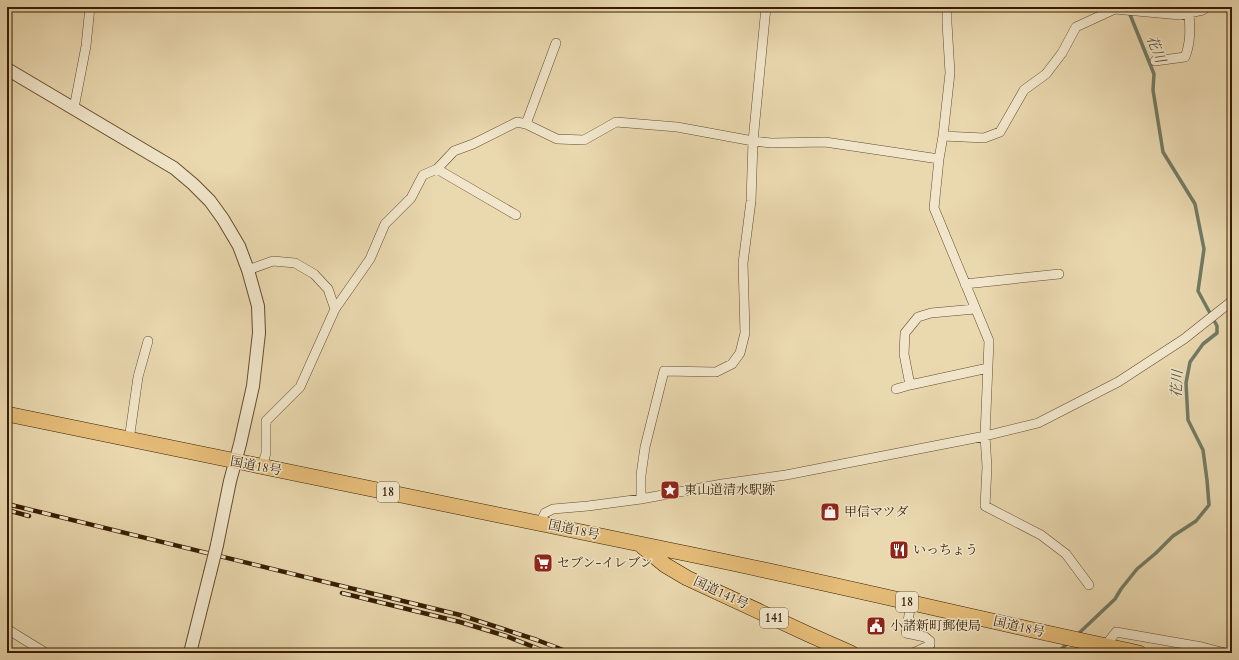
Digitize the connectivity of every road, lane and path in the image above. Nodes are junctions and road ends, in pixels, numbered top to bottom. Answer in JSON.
{"nodes":[{"id":1,"x":90,"y":7,"type":"edge"},
{"id":2,"x":766,"y":7,"type":"edge"},
{"id":3,"x":948,"y":7,"type":"edge"},
{"id":4,"x":1206,"y":7,"type":"edge"},
{"id":5,"x":1189,"y":13,"type":"junction"},
{"id":6,"x":556,"y":43,"type":"dead end"},
{"id":7,"x":1155,"y":61,"type":"dead end"},
{"id":8,"x":7,"y":69,"type":"edge"},
{"id":9,"x":74,"y":108,"type":"junction"},
{"id":10,"x":526,"y":124,"type":"junction"},
{"id":11,"x":943,"y":136,"type":"junction"},
{"id":12,"x":753,"y":141,"type":"junction"},
{"id":13,"x":939,"y":159,"type":"junction"},
{"id":14,"x":437,"y":169,"type":"junction"},
{"id":15,"x":516,"y":215,"type":"dead end"},
{"id":16,"x":248,"y":270,"type":"junction"},
{"id":17,"x":1059,"y":274,"type":"dead end"},
{"id":18,"x":965,"y":284,"type":"junction"},
{"id":19,"x":1232,"y":301,"type":"edge"},
{"id":20,"x":335,"y":309,"type":"junction"},
{"id":21,"x":975,"y":309,"type":"junction"},
{"id":22,"x":148,"y":341,"type":"dead end"},
{"id":23,"x":988,"y":368,"type":"junction"},
{"id":24,"x":910,"y":385,"type":"junction"},
{"id":25,"x":896,"y":389,"type":"dead end"},
{"id":26,"x":7,"y":414,"type":"edge"},
{"id":27,"x":985,"y":436,"type":"junction"},
{"id":28,"x":129,"y":440,"type":"junction"},
{"id":29,"x":236,"y":462,"type":"junction"},
{"id":30,"x":262,"y":467,"type":"junction"},
{"id":31,"x":641,"y":499,"type":"junction"},
{"id":32,"x":540,"y":523,"type":"junction"},
{"id":33,"x":640,"y":545,"type":"junction"},
{"id":34,"x":709,"y":559,"type":"junction"},
{"id":35,"x":697,"y":582,"type":"junction"},
{"id":36,"x":1089,"y":585,"type":"dead end"},
{"id":37,"x":911,"y":603,"type":"junction"},
{"id":38,"x":7,"y":629,"type":"edge"},
{"id":39,"x":1105,"y":646,"type":"junction"},
{"id":40,"x":826,"y":648,"type":"edge"},
{"id":41,"x":46,"y":653,"type":"edge"},
{"id":42,"x":190,"y":653,"type":"edge"},
{"id":43,"x":851,"y":653,"type":"edge"},
{"id":44,"x":913,"y":653,"type":"edge"},
{"id":45,"x":1139,"y":653,"type":"edge"},
{"id":46,"x":1225,"y":653,"type":"edge"}],
"edges":[{"from":1,"to":9,"type":"street"},
{"from":2,"to":12,"type":"street"},
{"from":3,"to":11,"type":"street"},
{"from":4,"to":5,"type":"street"},
{"from":5,"to":7,"type":"street"},
{"from":5,"to":11,"type":"street"},
{"from":6,"to":10,"type":"street"},
{"from":8,"to":9,"type":"street"},
{"from":9,"to":16,"type":"street"},
{"from":10,"to":12,"type":"street"},
{"from":10,"to":14,"type":"street"},
{"from":11,"to":13,"type":"street"},
{"from":12,"to":13,"type":"street"},
{"from":12,"to":31,"type":"street"},
{"from":13,"to":18,"type":"street"},
{"from":14,"to":15,"type":"street"},
{"from":14,"to":20,"type":"street"},
{"from":16,"to":20,"type":"street"},
{"from":16,"to":29,"type":"street"},
{"from":17,"to":18,"type":"street"},
{"from":18,"to":21,"type":"street"},
{"from":19,"to":27,"type":"street"},
{"from":20,"to":30,"type":"street"},
{"from":21,"to":23,"type":"street"},
{"from":21,"to":24,"type":"street"},
{"from":22,"to":28,"type":"street"},
{"from":23,"to":24,"type":"street"},
{"from":23,"to":27,"type":"street"},
{"from":24,"to":25,"type":"street"},
{"from":26,"to":28,"type":"highway","name":"国道18号","number":"18"},
{"from":27,"to":31,"type":"street"},
{"from":27,"to":36,"type":"street"},
{"from":28,"to":29,"type":"highway","name":"国道18号","number":"18"},
{"from":29,"to":30,"type":"highway","name":"国道18号","number":"18"},
{"from":29,"to":42,"type":"street","bridge":true},
{"from":30,"to":32,"type":"highway","name":"国道18号","number":"18"},
{"from":31,"to":32,"type":"street"},
{"from":32,"to":33,"type":"highway","name":"国道18号","number":"18"},
{"from":33,"to":34,"type":"highway","name":"国道18号","number":"18"},
{"from":33,"to":35,"type":"highway","name":"国道141号","number":"141"},
{"from":34,"to":35,"type":"highway"},
{"from":34,"to":37,"type":"highway","name":"国道18号","number":"18"},
{"from":35,"to":40,"type":"highway","name":"国道141号","number":"141"},
{"from":37,"to":39,"type":"highway","name":"国道18号","number":"18"},
{"from":37,"to":44,"type":"street"},
{"from":38,"to":41,"type":"street"},
{"from":39,"to":45,"type":"highway","name":"国道18号","number":"18"},
{"from":39,"to":46,"type":"street"},
{"from":40,"to":43,"type":"highway","name":"国道141号","number":"141"}]}
